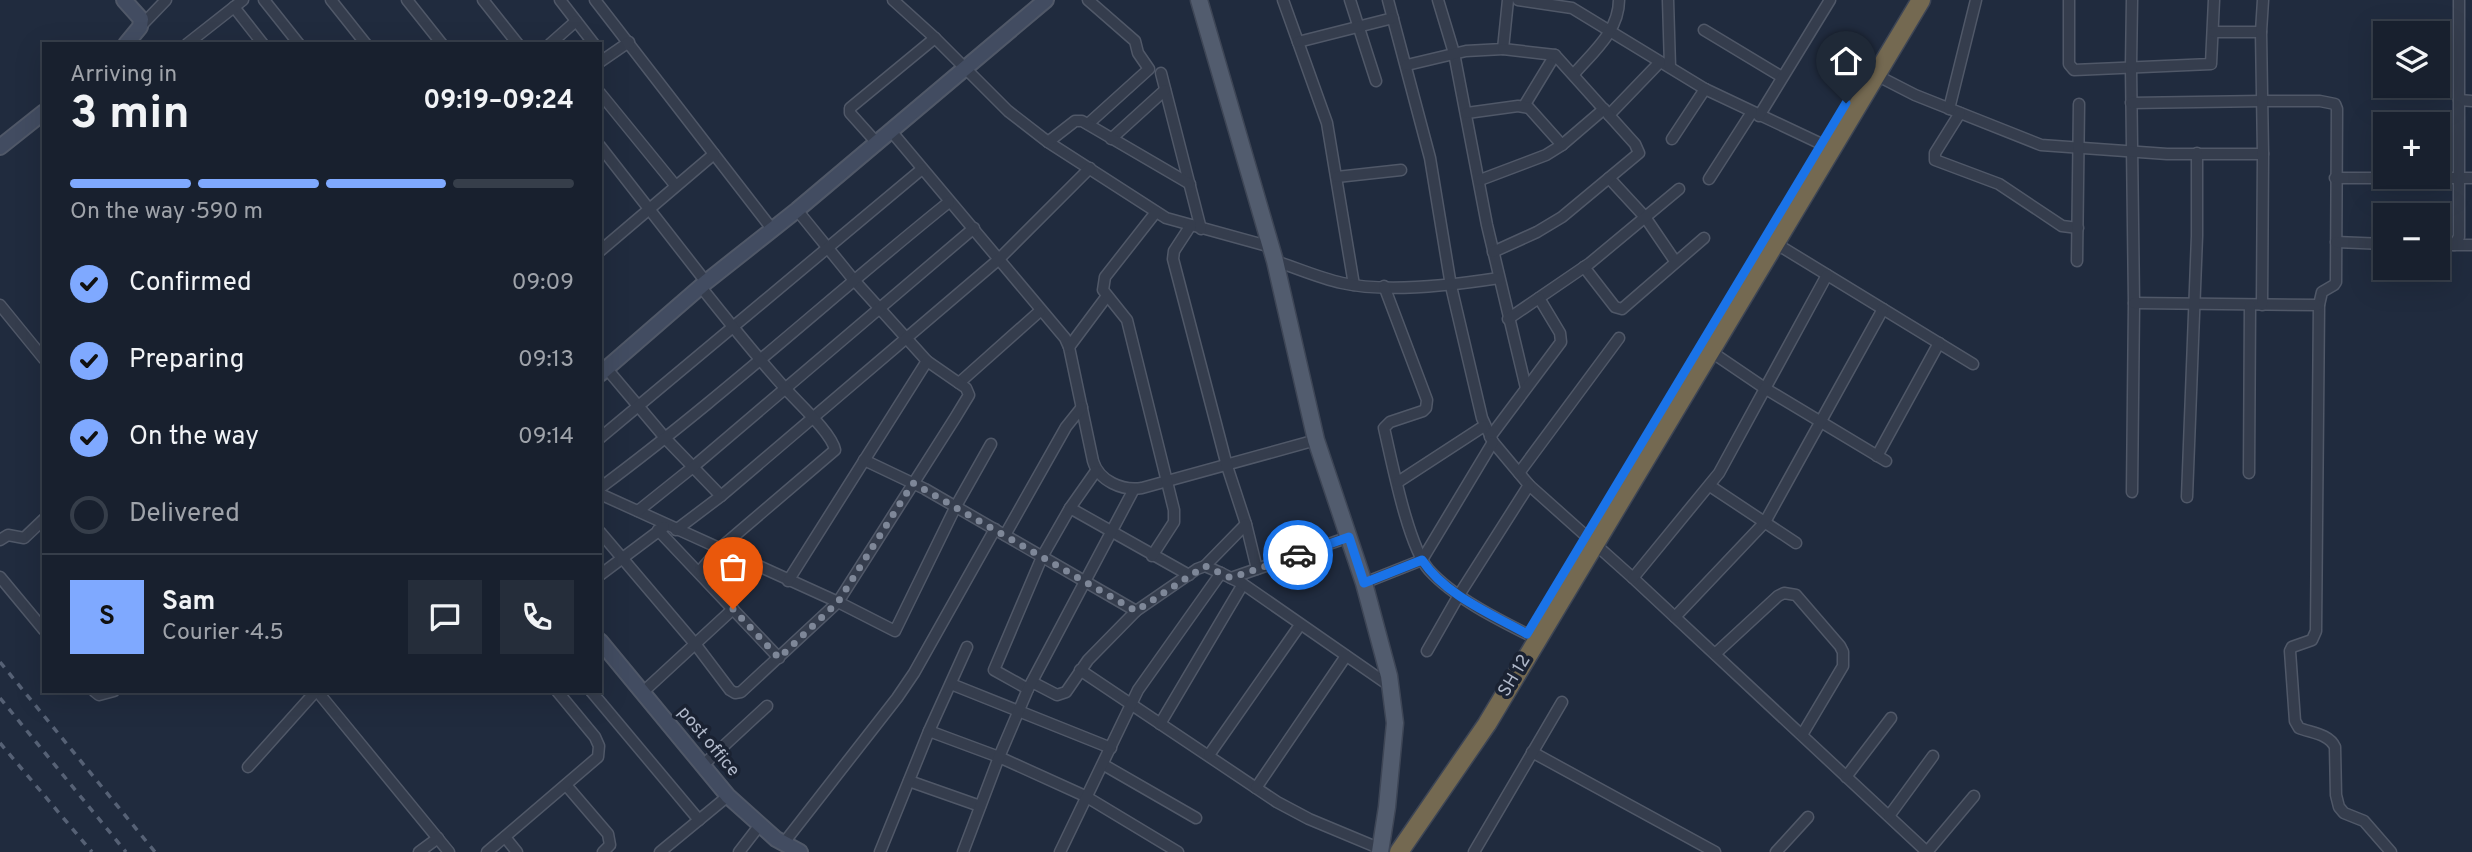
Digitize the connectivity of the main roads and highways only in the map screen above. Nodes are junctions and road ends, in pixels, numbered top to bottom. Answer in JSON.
{"nodes":[{"id":1,"x":1199,"y":0,"type":"edge"},
{"id":2,"x":1908,"y":0,"type":"edge"},
{"id":3,"x":1921,"y":0,"type":"edge"},
{"id":4,"x":1827,"y":146,"type":"junction"},
{"id":5,"x":1590,"y":539,"type":"junction"},
{"id":6,"x":1381,"y":850,"type":"edge"},
{"id":7,"x":1399,"y":852,"type":"edge"}],
"edges":[{"from":1,"to":6,"type":"main road"},
{"from":2,"to":4,"type":"highway","name":"SH 12"},
{"from":3,"to":4,"type":"highway","name":"SH 12"},
{"from":4,"to":5,"type":"highway","name":"SH 12"},
{"from":4,"to":5,"type":"highway","name":"SH 12"},
{"from":5,"to":7,"type":"highway","name":"SH 12"}]}
